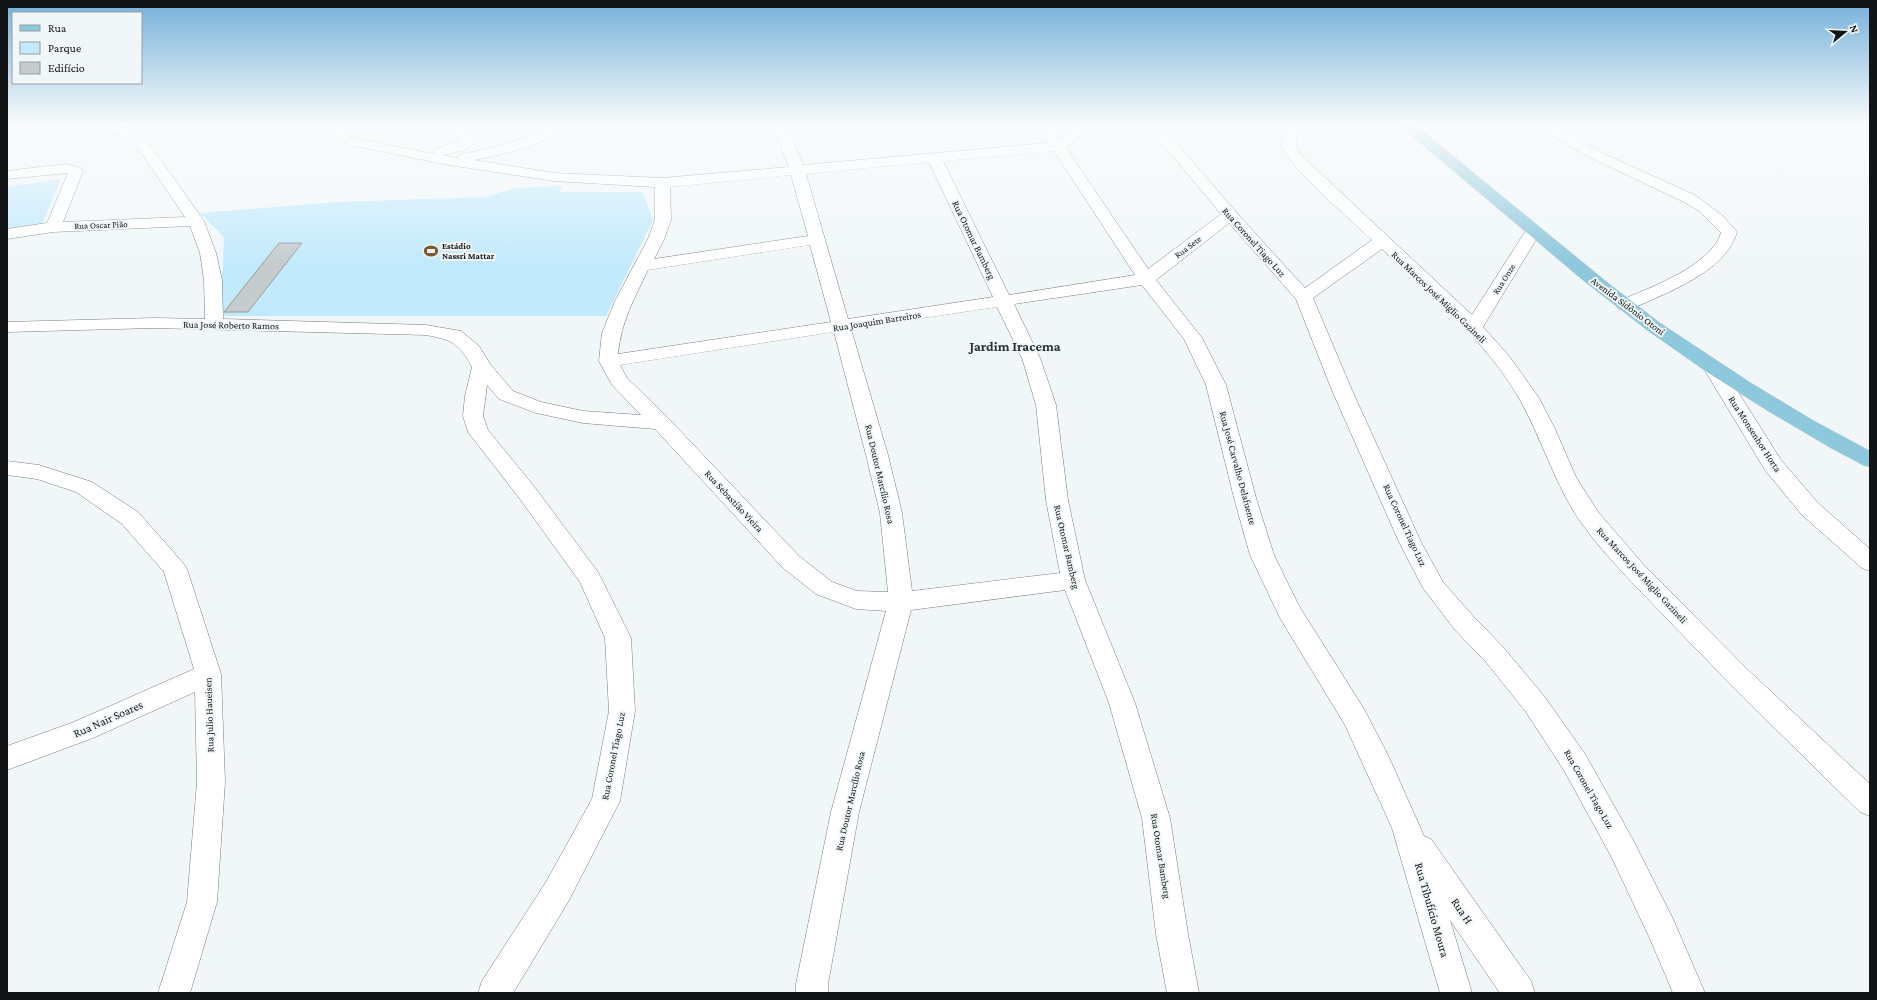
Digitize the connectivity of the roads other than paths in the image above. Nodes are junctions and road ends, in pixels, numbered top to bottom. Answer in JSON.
{"nodes":[{"id":1,"x":42,"y":171,"type":"edge"},
{"id":2,"x":75,"y":171,"type":"edge"},
{"id":3,"x":161,"y":171,"type":"edge"},
{"id":4,"x":513,"y":171,"type":"edge"},
{"id":5,"x":811,"y":171,"type":"edge"},
{"id":6,"x":940,"y":171,"type":"edge"},
{"id":7,"x":1075,"y":171,"type":"edge"},
{"id":8,"x":1192,"y":171,"type":"edge"},
{"id":9,"x":1310,"y":171,"type":"edge"},
{"id":10,"x":1462,"y":171,"type":"edge"},
{"id":11,"x":1627,"y":171,"type":"edge"},
{"id":12,"x":798,"y":172,"type":"junction"},
{"id":13,"x":7,"y":175,"type":"edge"},
{"id":14,"x":662,"y":184,"type":"junction"},
{"id":15,"x":1230,"y":215,"type":"junction"},
{"id":16,"x":196,"y":221,"type":"junction"},
{"id":17,"x":53,"y":227,"type":"junction"},
{"id":18,"x":1534,"y":230,"type":"junction"},
{"id":19,"x":7,"y":234,"type":"edge"},
{"id":20,"x":818,"y":239,"type":"junction"},
{"id":21,"x":1382,"y":241,"type":"junction"},
{"id":22,"x":643,"y":266,"type":"junction"},
{"id":23,"x":1146,"y":279,"type":"junction"},
{"id":24,"x":1304,"y":297,"type":"junction"},
{"id":25,"x":1004,"y":302,"type":"junction"},
{"id":26,"x":1625,"y":305,"type":"junction"},
{"id":27,"x":214,"y":324,"type":"junction"},
{"id":28,"x":840,"y":326,"type":"junction"},
{"id":29,"x":7,"y":327,"type":"edge"},
{"id":30,"x":1474,"y":327,"type":"junction"},
{"id":31,"x":608,"y":361,"type":"junction"},
{"id":32,"x":482,"y":367,"type":"junction"},
{"id":33,"x":1714,"y":368,"type":"junction"},
{"id":34,"x":661,"y":423,"type":"junction"},
{"id":35,"x":1870,"y":460,"type":"edge"},
{"id":36,"x":7,"y":468,"type":"edge"},
{"id":37,"x":1870,"y":562,"type":"edge"},
{"id":38,"x":1073,"y":580,"type":"junction"},
{"id":39,"x":901,"y":602,"type":"junction"},
{"id":40,"x":208,"y":674,"type":"junction"},
{"id":41,"x":7,"y":758,"type":"edge"},
{"id":42,"x":1870,"y":802,"type":"edge"},
{"id":43,"x":1407,"y":828,"type":"junction"},
{"id":44,"x":174,"y":993,"type":"edge"},
{"id":45,"x":494,"y":993,"type":"edge"},
{"id":46,"x":812,"y":993,"type":"edge"},
{"id":47,"x":1183,"y":993,"type":"edge"},
{"id":48,"x":1456,"y":993,"type":"edge"},
{"id":49,"x":1519,"y":993,"type":"edge"},
{"id":50,"x":1689,"y":993,"type":"edge"}],
"edges":[{"from":1,"to":13,"type":"street"},
{"from":2,"to":17,"type":"street"},
{"from":3,"to":16,"type":"street"},
{"from":4,"to":14,"type":"street"},
{"from":5,"to":12,"type":"street"},
{"from":6,"to":25,"type":"street","name":"Rua Otomar Bamberg"},
{"from":7,"to":23,"type":"street","name":"Rua José Carvalho Delafuente"},
{"from":8,"to":15,"type":"street","name":"Rua Coronel Tiago Luz"},
{"from":9,"to":21,"type":"street","name":"Rua Marcos José Miglio Gazineli"},
{"from":10,"to":18,"type":"main road","name":"Avenida Sidônio Otoni"},
{"from":11,"to":26,"type":"street"},
{"from":12,"to":14,"type":"street"},
{"from":12,"to":20,"type":"street","name":"Rua Doutor Marcílio Rosa"},
{"from":14,"to":22,"type":"street"},
{"from":15,"to":23,"type":"street","name":"Rua Sete"},
{"from":15,"to":24,"type":"street","name":"Rua Coronel Tiago Luz"},
{"from":16,"to":17,"type":"street","name":"Rua Oscar Pião"},
{"from":16,"to":27,"type":"street"},
{"from":17,"to":19,"type":"street","name":"Rua Oscar Pião"},
{"from":18,"to":26,"type":"main road","name":"Avenida Sidônio Otoni"},
{"from":18,"to":30,"type":"street","name":"Rua Onze"},
{"from":20,"to":22,"type":"street"},
{"from":20,"to":28,"type":"street","name":"Rua Doutor Marcílio Rosa"},
{"from":21,"to":24,"type":"street"},
{"from":21,"to":30,"type":"street","name":"Rua Marcos José Miglio Gazineli"},
{"from":22,"to":31,"type":"street"},
{"from":23,"to":25,"type":"street","name":"Rua Joaquim Barreiros"},
{"from":23,"to":43,"type":"street","name":"Rua José Carvalho Delafuente"},
{"from":24,"to":50,"type":"street","name":"Rua Coronel Tiago Luz"},
{"from":25,"to":28,"type":"street","name":"Rua Joaquim Barreiros"},
{"from":25,"to":38,"type":"street","name":"Rua Otomar Bamberg"},
{"from":26,"to":33,"type":"main road","name":"Avenida Sidônio Otoni"},
{"from":27,"to":29,"type":"street","name":"Rua José Roberto Ramos"},
{"from":27,"to":32,"type":"street","name":"Rua José Roberto Ramos"},
{"from":28,"to":31,"type":"street","name":"Rua Joaquim Barreiros"},
{"from":28,"to":39,"type":"street","name":"Rua Doutor Marcílio Rosa"},
{"from":30,"to":42,"type":"street","name":"Rua Marcos José Miglio Gazineli"},
{"from":31,"to":34,"type":"street","name":"Rua Sebastião Vieira"},
{"from":32,"to":34,"type":"street"},
{"from":32,"to":45,"type":"street","name":"Rua Coronel Tiago Luz"},
{"from":33,"to":35,"type":"main road","name":"Avenida Sidônio Otoni"},
{"from":33,"to":37,"type":"street","name":"Rua Monsenhor Horta"},
{"from":34,"to":39,"type":"street","name":"Rua Sebastião Vieira"},
{"from":36,"to":40,"type":"street","name":"Rua Julio Haueisen"},
{"from":38,"to":39,"type":"street","name":"Rua Sebastião Vieira"},
{"from":38,"to":47,"type":"street","name":"Rua Otomar Bamberg"},
{"from":39,"to":46,"type":"street","name":"Rua Doutor Marcílio Rosa"},
{"from":40,"to":41,"type":"street","name":"Rua Nair Soares"},
{"from":40,"to":44,"type":"street","name":"Rua Julio Haueisen"},
{"from":43,"to":48,"type":"street","name":"Rua Tibufício Moura"},
{"from":43,"to":49,"type":"street","name":"Rua H"}]}
